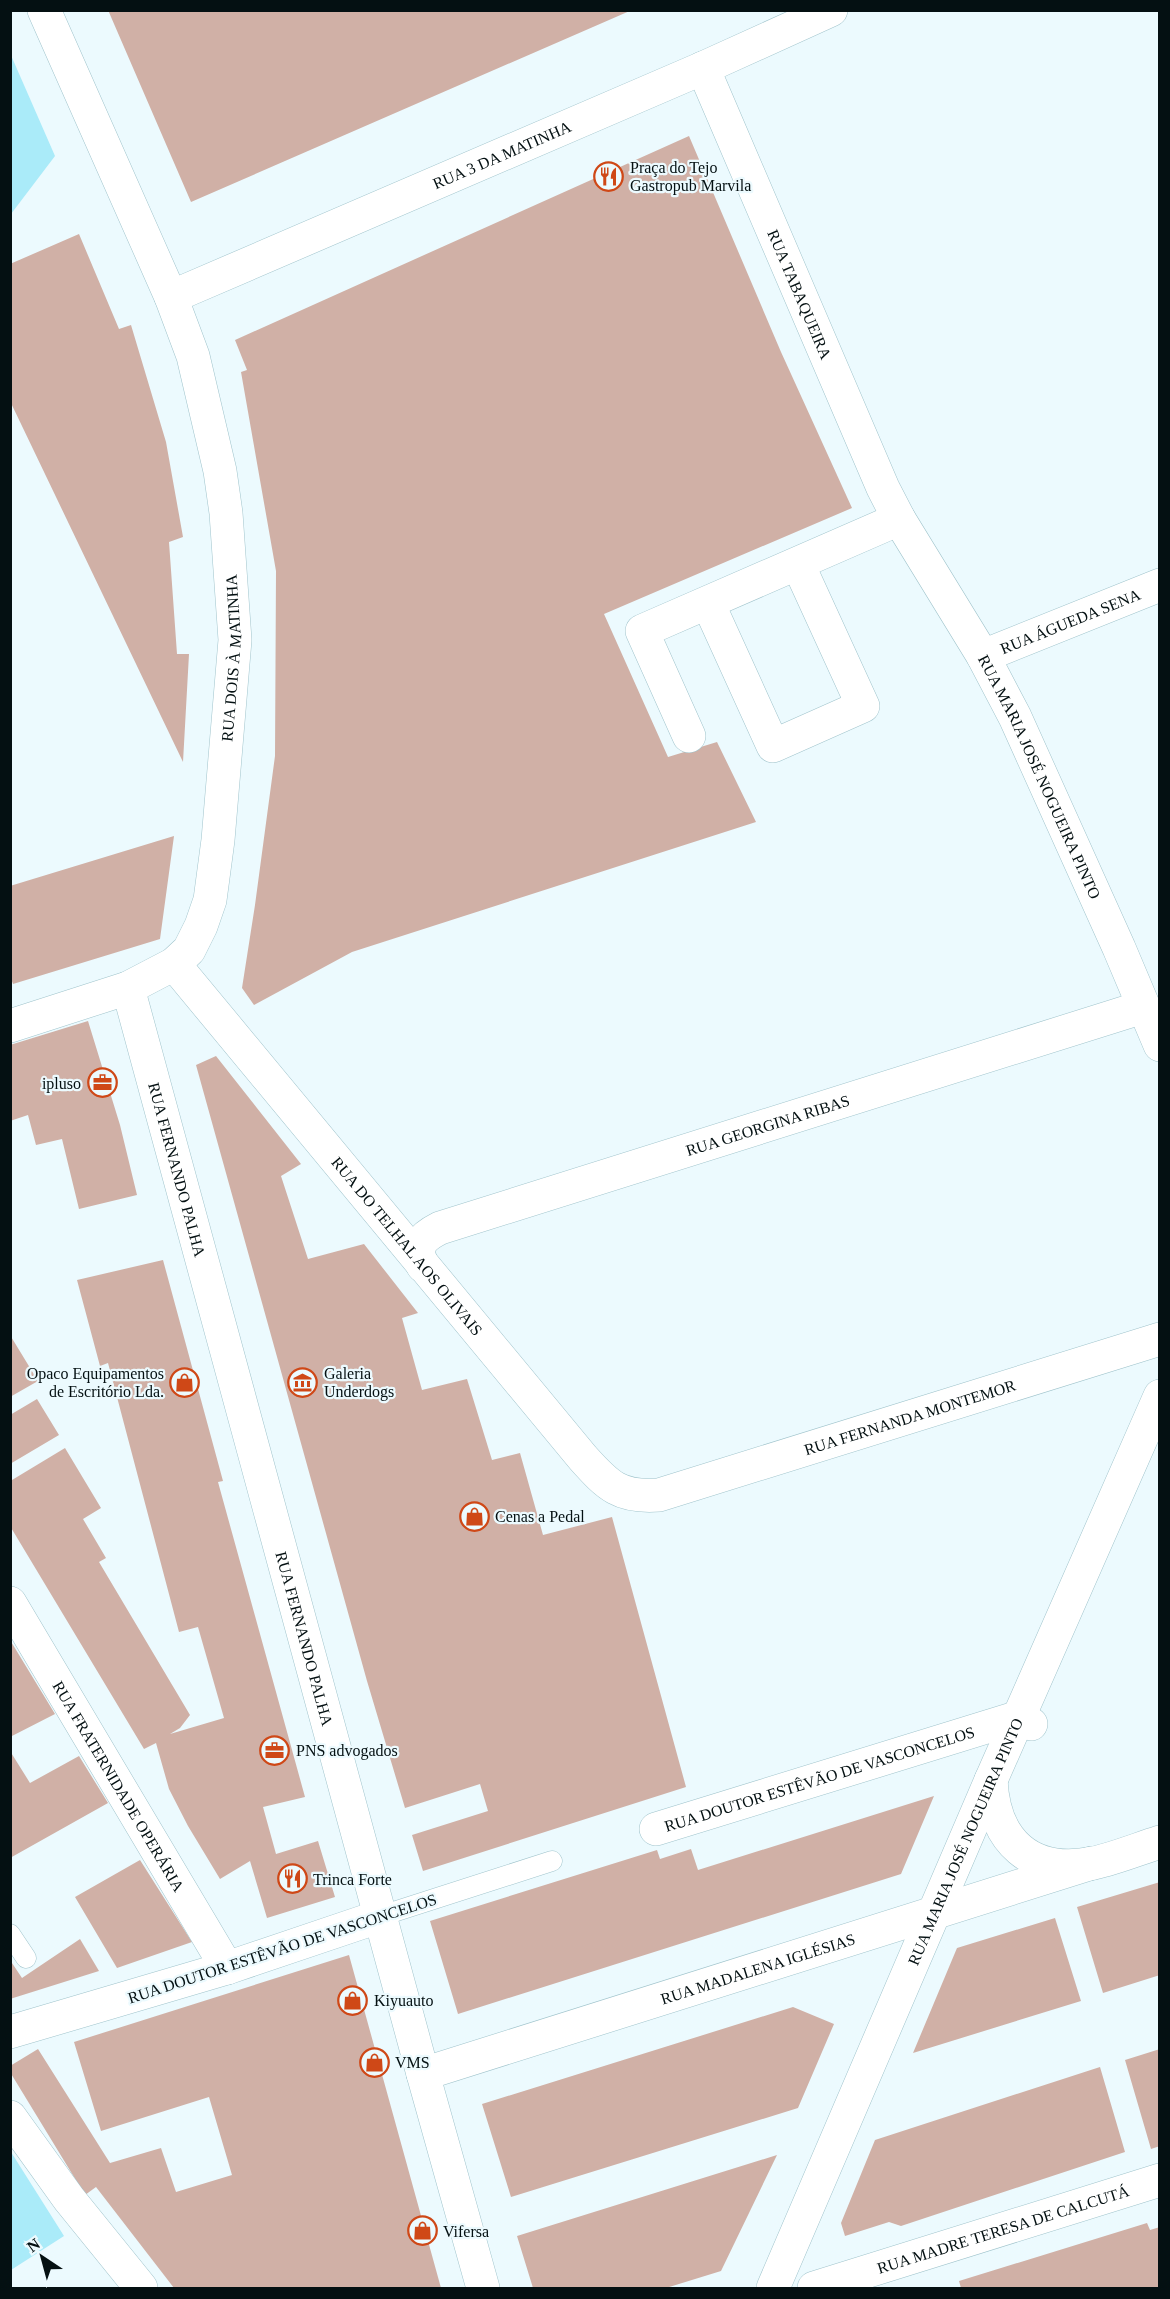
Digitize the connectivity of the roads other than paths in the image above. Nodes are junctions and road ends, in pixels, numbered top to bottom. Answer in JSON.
{"nodes":[{"id":1,"x":44,"y":10,"type":"edge"},
{"id":2,"x":814,"y":14,"type":"edge"},
{"id":3,"x":703,"y":68,"type":"junction"},
{"id":4,"x":171,"y":297,"type":"junction"},
{"id":5,"x":899,"y":519,"type":"junction"},
{"id":6,"x":798,"y":564,"type":"junction"},
{"id":7,"x":1160,"y":585,"type":"edge"},
{"id":8,"x":708,"y":603,"type":"junction"},
{"id":9,"x":983,"y":656,"type":"junction"},
{"id":10,"x":689,"y":736,"type":"dead end"},
{"id":11,"x":174,"y":964,"type":"junction"},
{"id":12,"x":129,"y":988,"type":"junction"},
{"id":13,"x":1143,"y":1007,"type":"junction"},
{"id":14,"x":10,"y":1026,"type":"edge"},
{"id":15,"x":1160,"y":1045,"type":"edge"},
{"id":16,"x":423,"y":1266,"type":"junction"},
{"id":17,"x":1160,"y":1339,"type":"edge"},
{"id":18,"x":1160,"y":1396,"type":"edge"},
{"id":19,"x":659,"y":1495,"type":"joint"},
{"id":20,"x":10,"y":1603,"type":"edge"},
{"id":21,"x":1029,"y":1723,"type":"junction"},
{"id":22,"x":991,"y":1780,"type":"junction"},
{"id":23,"x":656,"y":1829,"type":"dead end"},
{"id":24,"x":1160,"y":1842,"type":"edge"},
{"id":25,"x":552,"y":1861,"type":"dead end"},
{"id":26,"x":1092,"y":1863,"type":"junction"},
{"id":27,"x":934,"y":1912,"type":"junction"},
{"id":28,"x":381,"y":1916,"type":"junction"},
{"id":29,"x":10,"y":1934,"type":"edge"},
{"id":30,"x":26,"y":1958,"type":"dead end"},
{"id":31,"x":227,"y":1968,"type":"junction"},
{"id":32,"x":10,"y":2032,"type":"edge"},
{"id":33,"x":423,"y":2074,"type":"junction"},
{"id":34,"x":10,"y":2117,"type":"edge"},
{"id":35,"x":1160,"y":2180,"type":"edge"},
{"id":36,"x":141,"y":2289,"type":"edge"},
{"id":37,"x":483,"y":2289,"type":"edge"},
{"id":38,"x":773,"y":2289,"type":"edge"},
{"id":39,"x":814,"y":2289,"type":"edge"}],
"edges":[{"from":1,"to":4,"type":"street","name":"RUA DOIS À MATINHA"},
{"from":2,"to":3,"type":"street","name":"RUA 3 DA MATINHA"},
{"from":3,"to":4,"type":"street","name":"RUA 3 DA MATINHA"},
{"from":3,"to":5,"type":"street","name":"RUA TABAQUEIRA"},
{"from":4,"to":11,"type":"street","name":"RUA DOIS À MATINHA"},
{"from":5,"to":6,"type":"street"},
{"from":5,"to":9,"type":"street","name":"RUA MARIA JOSÉ NOGUEIRA PINTO"},
{"from":6,"to":8,"type":"street"},
{"from":6,"to":8,"type":"street"},
{"from":7,"to":9,"type":"street","name":"RUA ÁGUEDA SENA"},
{"from":8,"to":10,"type":"street"},
{"from":9,"to":13,"type":"street","name":"RUA MARIA JOSÉ NOGUEIRA PINTO"},
{"from":11,"to":12,"type":"street","name":"RUA DOIS À MATINHA"},
{"from":11,"to":16,"type":"street","name":"RUA DO TELHAL AOS OLIVAIS"},
{"from":12,"to":14,"type":"street"},
{"from":12,"to":28,"type":"street","name":"RUA FERNANDO PALHA"},
{"from":13,"to":15,"type":"street","name":"RUA MARIA JOSÉ NOGUEIRA PINTO"},
{"from":13,"to":16,"type":"street","name":"RUA GEORGINA RIBAS"},
{"from":16,"to":19,"type":"street","name":"RUA DO TELHAL AOS OLIVAIS"},
{"from":17,"to":19,"type":"street","name":"RUA FERNANDA MONTEMOR"},
{"from":18,"to":21,"type":"street","name":"RUA MARIA JOSÉ NOGUEIRA PINTO"},
{"from":20,"to":31,"type":"street","name":"RUA FRATERNIDADE OPERÁRIA"},
{"from":21,"to":22,"type":"street","name":"RUA MARIA JOSÉ NOGUEIRA PINTO"},
{"from":21,"to":23,"type":"street","name":"RUA DOUTOR ESTÊVÃO DE VASCONCELOS"},
{"from":22,"to":26,"type":"street","name":"RUA MADALENA IGLÉSIAS"},
{"from":22,"to":27,"type":"street","name":"RUA MARIA JOSÉ NOGUEIRA PINTO"},
{"from":24,"to":26,"type":"street","name":"RUA MADALENA IGLÉSIAS"},
{"from":25,"to":28,"type":"lane","name":"RUA DOUTOR ESTÊVÃO DE VASCONCELOS"},
{"from":26,"to":27,"type":"street","name":"RUA MADALENA IGLÉSIAS"},
{"from":27,"to":33,"type":"street","name":"RUA MADALENA IGLÉSIAS"},
{"from":27,"to":38,"type":"street","name":"RUA MARIA JOSÉ NOGUEIRA PINTO"},
{"from":28,"to":31,"type":"street","name":"RUA DOUTOR ESTÊVÃO DE VASCONCELOS"},
{"from":28,"to":33,"type":"street","name":"RUA FERNANDO PALHA"},
{"from":29,"to":30,"type":"lane"},
{"from":31,"to":32,"type":"street","name":"RUA DOUTOR ESTÊVÃO DE VASCONCELOS"},
{"from":33,"to":37,"type":"street","name":"RUA FERNANDO PALHA"},
{"from":34,"to":36,"type":"street"},
{"from":35,"to":39,"type":"street","name":"RUA MADRE TERESA DE CALCUTÁ"}]}
